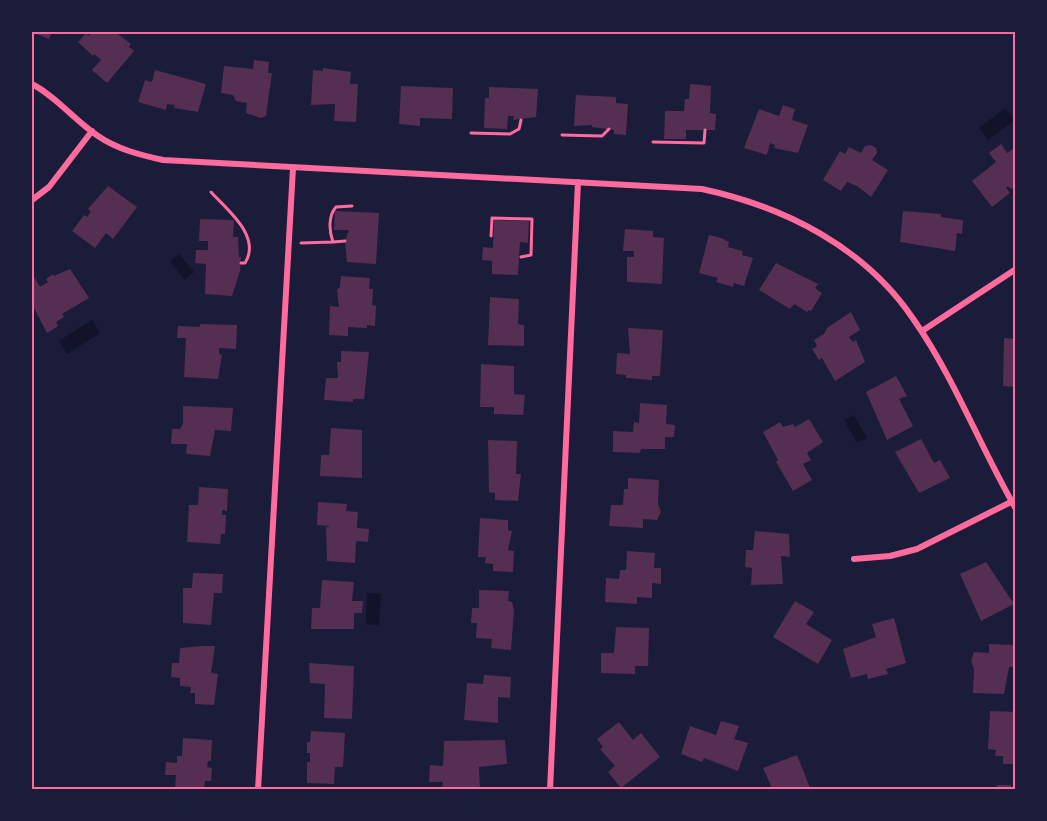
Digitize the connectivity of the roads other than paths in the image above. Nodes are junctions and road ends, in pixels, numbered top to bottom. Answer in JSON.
{"nodes":[{"id":1,"x":32,"y":84,"type":"edge"},
{"id":2,"x":92,"y":131,"type":"junction"},
{"id":3,"x":293,"y":168,"type":"junction"},
{"id":4,"x":578,"y":182,"type":"junction"},
{"id":5,"x":32,"y":200,"type":"edge"},
{"id":6,"x":1016,"y":268,"type":"edge"},
{"id":7,"x":922,"y":332,"type":"junction"},
{"id":8,"x":1011,"y":502,"type":"junction"},
{"id":9,"x":1016,"y":509,"type":"edge"},
{"id":10,"x":855,"y":560,"type":"dead end"},
{"id":11,"x":258,"y":789,"type":"edge"},
{"id":12,"x":550,"y":789,"type":"edge"}],
"edges":[{"from":1,"to":2,"type":"street"},
{"from":2,"to":3,"type":"street"},
{"from":2,"to":5,"type":"street"},
{"from":3,"to":4,"type":"street"},
{"from":3,"to":11,"type":"street"},
{"from":4,"to":7,"type":"street"},
{"from":4,"to":12,"type":"street"},
{"from":6,"to":7,"type":"street"},
{"from":7,"to":8,"type":"street"},
{"from":8,"to":9,"type":"street"},
{"from":8,"to":10,"type":"street"}]}
